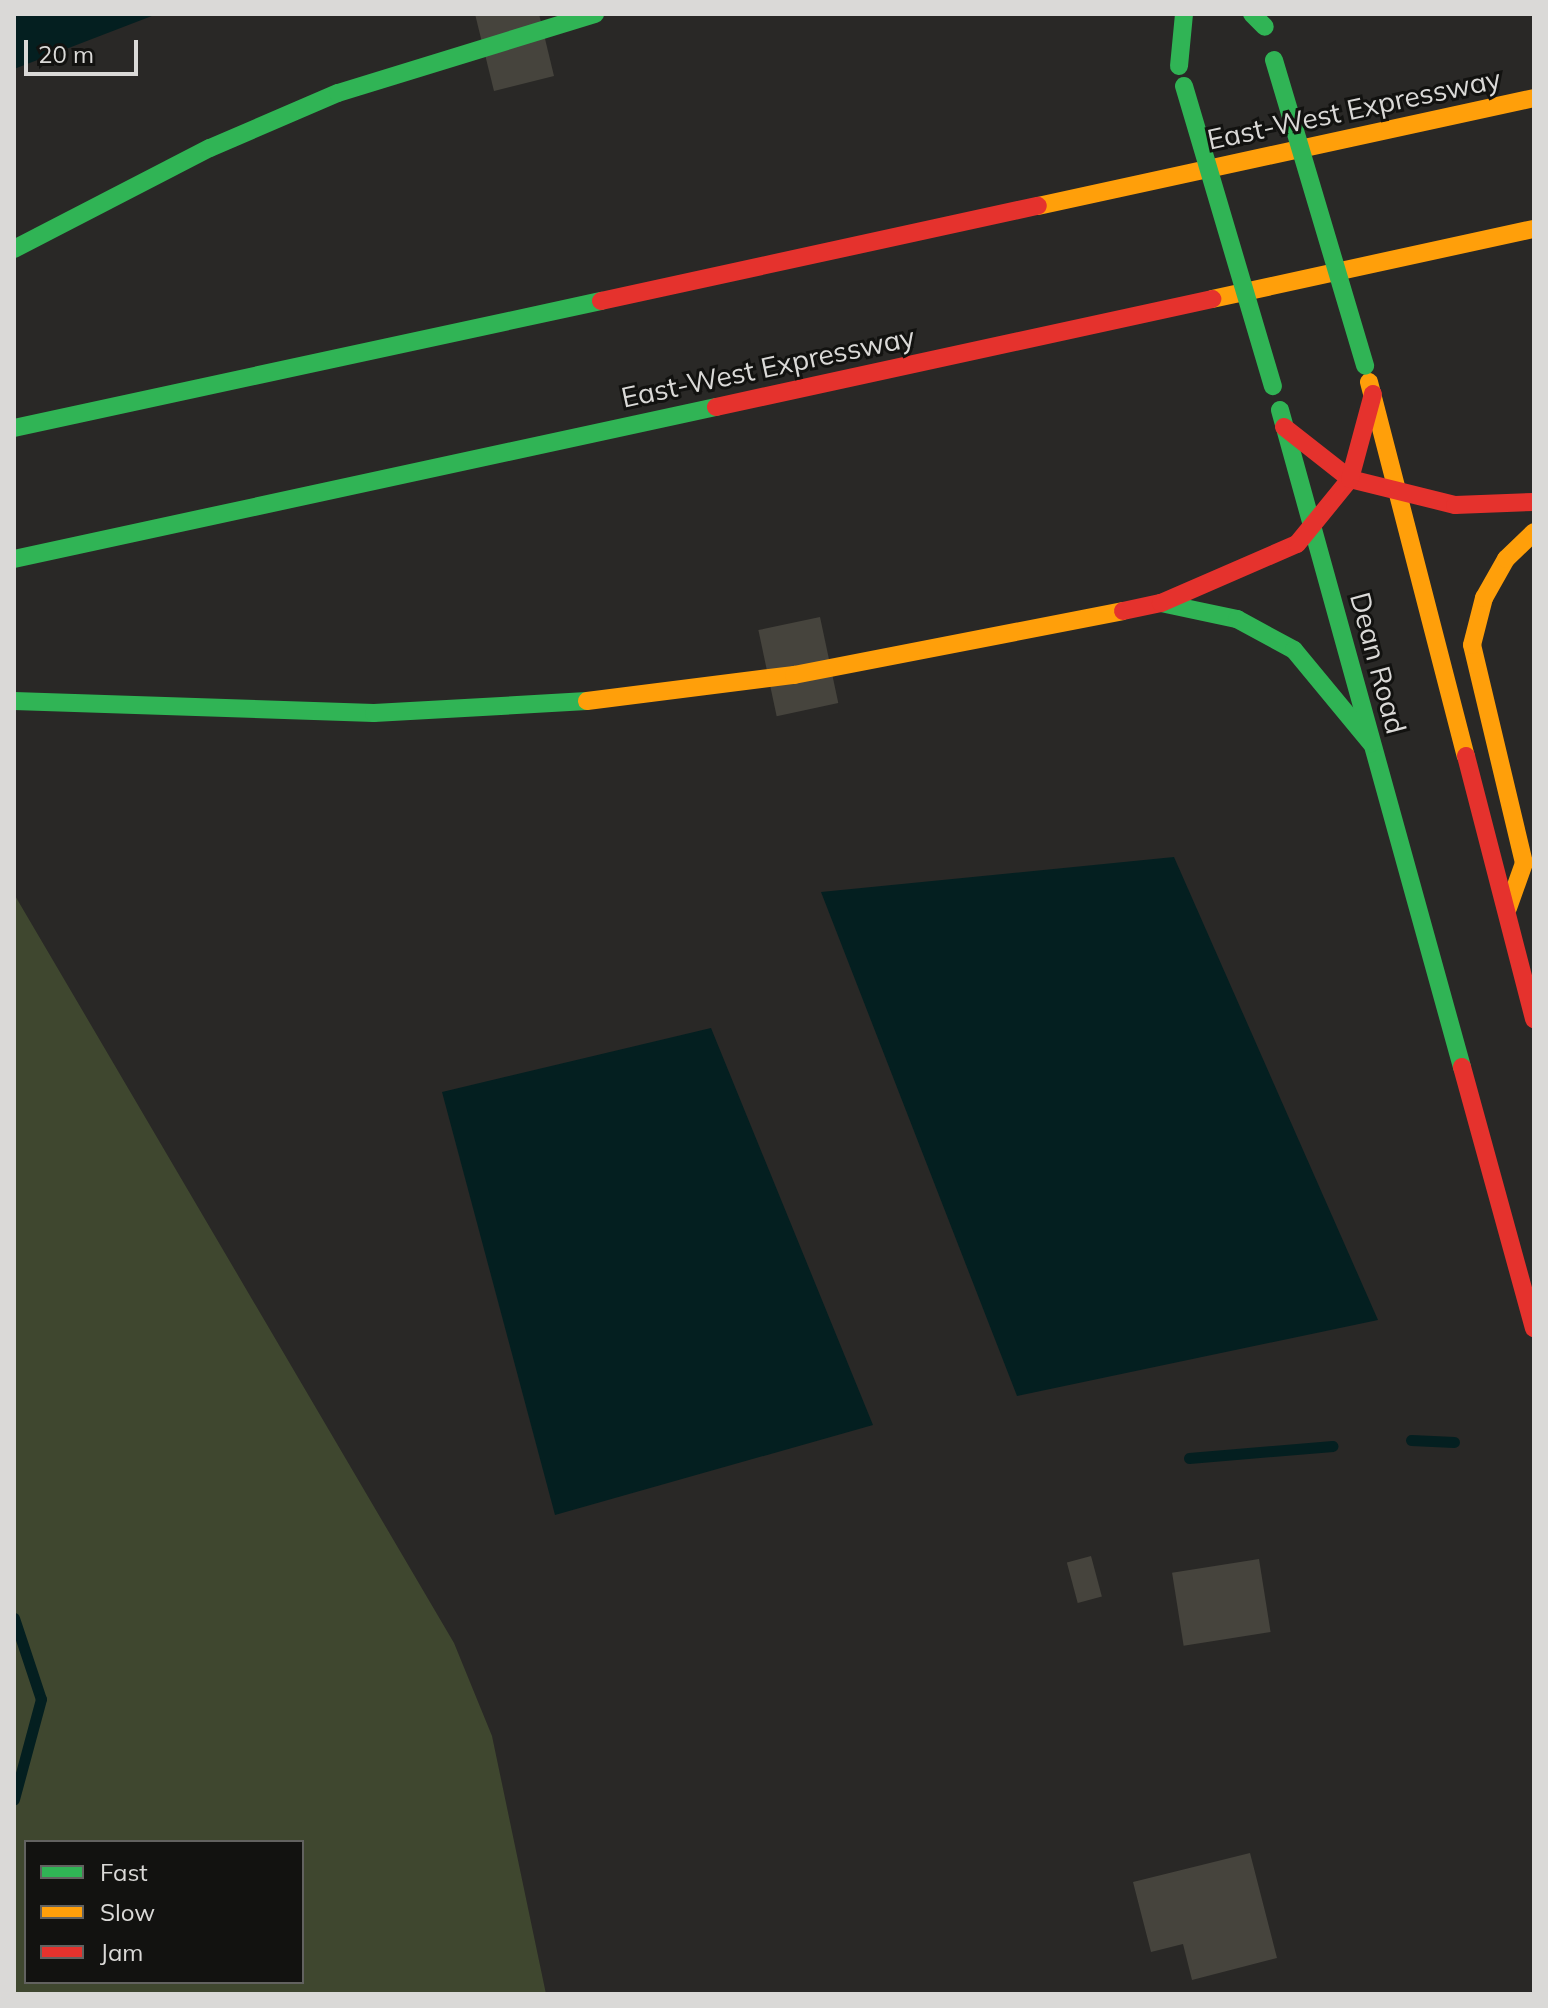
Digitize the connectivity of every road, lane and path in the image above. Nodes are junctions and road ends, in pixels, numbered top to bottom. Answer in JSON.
{"nodes":[{"id":1,"x":595,"y":14,"type":"edge"},
{"id":2,"x":1162,"y":14,"type":"edge"},
{"id":3,"x":1184,"y":14,"type":"edge"},
{"id":4,"x":1259,"y":18,"type":"edge"},
{"id":5,"x":1179,"y":66,"type":"junction"},
{"id":6,"x":1534,"y":98,"type":"edge"},
{"id":7,"x":1534,"y":229,"type":"edge"},
{"id":8,"x":14,"y":249,"type":"edge"},
{"id":9,"x":1373,"y":394,"type":"junction"},
{"id":10,"x":1284,"y":427,"type":"junction"},
{"id":11,"x":14,"y":428,"type":"edge"},
{"id":12,"x":1350,"y":479,"type":"junction"},
{"id":13,"x":1402,"y":493,"type":"junction"},
{"id":14,"x":1534,"y":502,"type":"edge"},
{"id":15,"x":1312,"y":527,"type":"junction"},
{"id":16,"x":1534,"y":532,"type":"edge"},
{"id":17,"x":14,"y":559,"type":"edge"},
{"id":18,"x":1161,"y":603,"type":"junction"},
{"id":19,"x":14,"y":701,"type":"edge"},
{"id":20,"x":1371,"y":743,"type":"junction"},
{"id":21,"x":1508,"y":908,"type":"junction"},
{"id":22,"x":1534,"y":1019,"type":"edge"},
{"id":23,"x":1534,"y":1328,"type":"edge"}],
"edges":[{"from":1,"to":8,"type":"main road"},
{"from":2,"to":5,"type":"main road","name":"Dean Road"},
{"from":3,"to":5,"type":"main road"},
{"from":4,"to":9,"type":"main road","bridge":true},
{"from":5,"to":10,"type":"main road","name":"Dean Road","bridge":true},
{"from":6,"to":11,"type":"main road","name":"East-West Expressway"},
{"from":7,"to":17,"type":"main road","name":"East-West Expressway"},
{"from":9,"to":12,"type":"main road"},
{"from":9,"to":13,"type":"main road"},
{"from":10,"to":12,"type":"main road"},
{"from":10,"to":15,"type":"main road","name":"Dean Road"},
{"from":12,"to":13,"type":"main road"},
{"from":12,"to":15,"type":"main road"},
{"from":13,"to":14,"type":"main road"},
{"from":13,"to":21,"type":"main road"},
{"from":15,"to":18,"type":"main road"},
{"from":15,"to":20,"type":"main road","name":"Dean Road"},
{"from":16,"to":21,"type":"main road"},
{"from":18,"to":19,"type":"main road"},
{"from":18,"to":20,"type":"main road"},
{"from":20,"to":23,"type":"main road","name":"Dean Road"},
{"from":21,"to":22,"type":"main road"}]}
